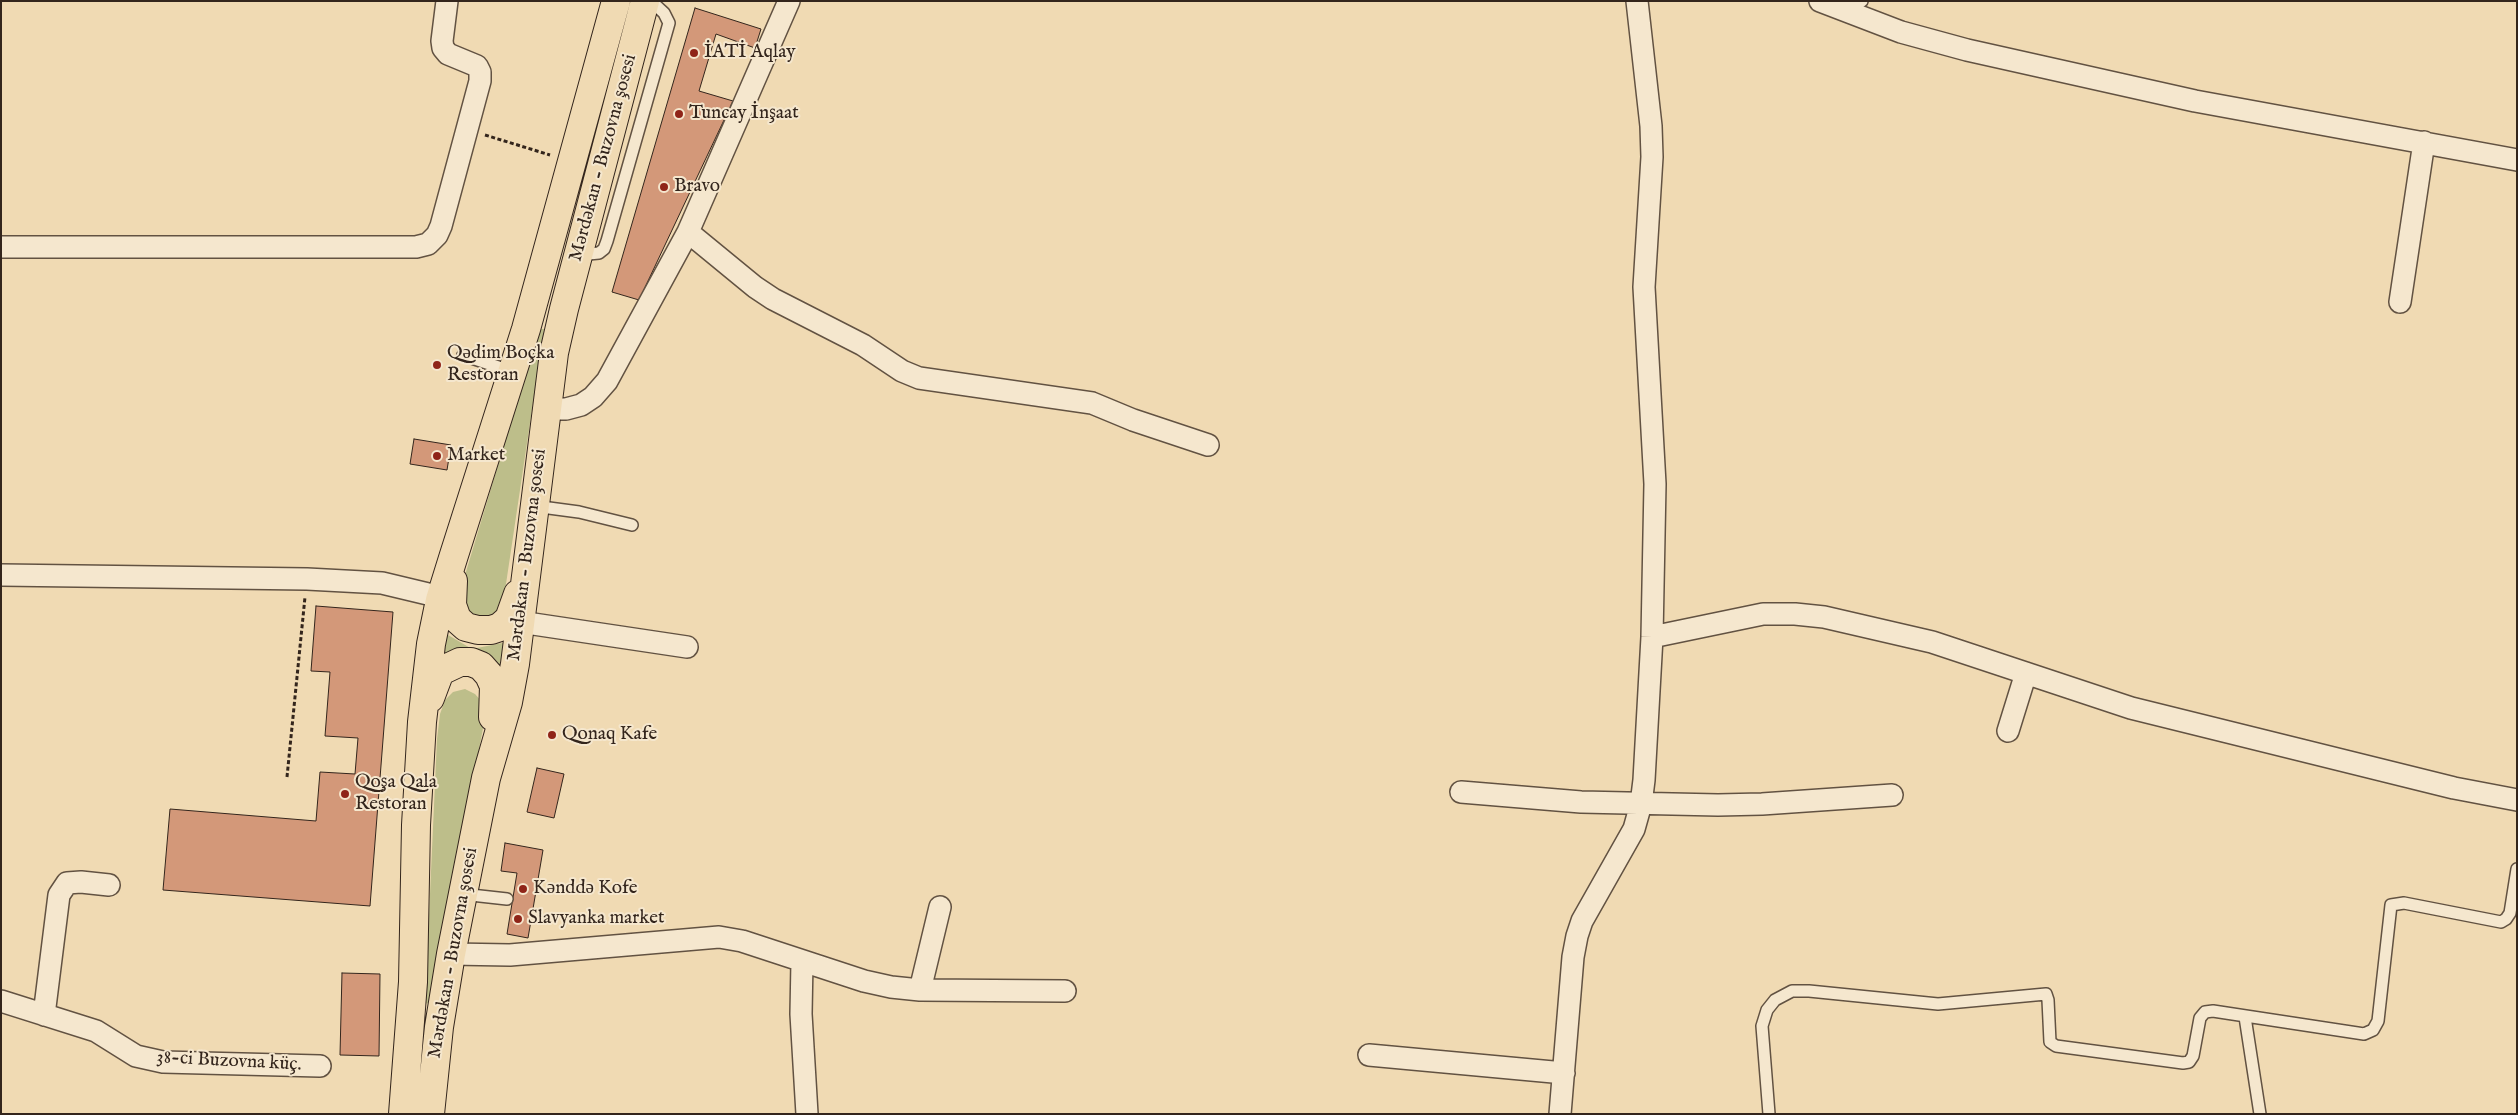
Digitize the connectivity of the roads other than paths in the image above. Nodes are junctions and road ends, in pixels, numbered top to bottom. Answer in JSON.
{"nodes":[{"id":1,"x":447,"y":1,"type":"edge"},
{"id":2,"x":616,"y":1,"type":"edge"},
{"id":3,"x":645,"y":1,"type":"edge"},
{"id":4,"x":652,"y":1,"type":"edge"},
{"id":5,"x":789,"y":1,"type":"edge"},
{"id":6,"x":1637,"y":1,"type":"edge"},
{"id":7,"x":1820,"y":1,"type":"edge"},
{"id":8,"x":1856,"y":6,"type":"edge"},
{"id":9,"x":2424,"y":142,"type":"junction"},
{"id":10,"x":2517,"y":160,"type":"edge"},
{"id":11,"x":688,"y":232,"type":"junction"},
{"id":12,"x":1,"y":247,"type":"edge"},
{"id":13,"x":578,"y":255,"type":"junction"},
{"id":14,"x":2400,"y":302,"type":"dead end"},
{"id":15,"x":463,"y":354,"type":"dead end"},
{"id":16,"x":513,"y":372,"type":"junction"},
{"id":17,"x":546,"y":409,"type":"junction"},
{"id":18,"x":1208,"y":445,"type":"dead end"},
{"id":19,"x":534,"y":506,"type":"junction"},
{"id":20,"x":632,"y":525,"type":"dead end"},
{"id":21,"x":528,"y":557,"type":"junction"},
{"id":22,"x":1,"y":575,"type":"edge"},
{"id":23,"x":446,"y":602,"type":"junction"},
{"id":24,"x":520,"y":622,"type":"junction"},
{"id":25,"x":1652,"y":636,"type":"junction"},
{"id":26,"x":687,"y":647,"type":"dead end"},
{"id":27,"x":2026,"y":673,"type":"junction"},
{"id":28,"x":422,"y":722,"type":"junction"},
{"id":29,"x":2008,"y":731,"type":"dead end"},
{"id":30,"x":486,"y":778,"type":"junction"},
{"id":31,"x":1461,"y":792,"type":"dead end"},
{"id":32,"x":1892,"y":795,"type":"dead end"},
{"id":33,"x":2517,"y":800,"type":"edge"},
{"id":34,"x":1641,"y":804,"type":"junction"},
{"id":35,"x":2517,"y":869,"type":"edge"},
{"id":36,"x":109,"y":885,"type":"dead end"},
{"id":37,"x":462,"y":894,"type":"junction"},
{"id":38,"x":507,"y":899,"type":"dead end"},
{"id":39,"x":940,"y":907,"type":"dead end"},
{"id":40,"x":451,"y":954,"type":"junction"},
{"id":41,"x":802,"y":961,"type":"junction"},
{"id":42,"x":920,"y":990,"type":"junction"},
{"id":43,"x":1065,"y":992,"type":"dead end"},
{"id":44,"x":1,"y":1001,"type":"edge"},
{"id":45,"x":44,"y":1015,"type":"junction"},
{"id":46,"x":2245,"y":1017,"type":"junction"},
{"id":47,"x":1369,"y":1055,"type":"dead end"},
{"id":48,"x":320,"y":1066,"type":"dead end"},
{"id":49,"x":1564,"y":1073,"type":"junction"},
{"id":50,"x":403,"y":1114,"type":"edge"},
{"id":51,"x":430,"y":1114,"type":"edge"},
{"id":52,"x":807,"y":1114,"type":"edge"},
{"id":53,"x":1560,"y":1114,"type":"edge"},
{"id":54,"x":1769,"y":1114,"type":"edge"},
{"id":55,"x":2260,"y":1114,"type":"edge"}],
"edges":[{"from":1,"to":12,"type":"street"},
{"from":2,"to":16,"type":"main road","name":"Mərdəkan - Buzovna şosesi"},
{"from":3,"to":13,"type":"main road","name":"Mərdəkan - Buzovna şosesi"},
{"from":4,"to":13,"type":"lane"},
{"from":5,"to":11,"type":"street"},
{"from":6,"to":25,"type":"street"},
{"from":7,"to":8,"type":"street"},
{"from":8,"to":9,"type":"street"},
{"from":9,"to":10,"type":"street"},
{"from":9,"to":14,"type":"street"},
{"from":11,"to":17,"type":"street"},
{"from":11,"to":18,"type":"street"},
{"from":13,"to":17,"type":"main road","name":"Mərdəkan - Buzovna şosesi"},
{"from":15,"to":16,"type":"lane"},
{"from":16,"to":23,"type":"main road","name":"Mərdəkan - Buzovna şosesi"},
{"from":17,"to":19,"type":"main road","name":"Mərdəkan - Buzovna şosesi"},
{"from":19,"to":20,"type":"lane"},
{"from":19,"to":21,"type":"main road","name":"Mərdəkan - Buzovna şosesi"},
{"from":21,"to":23,"type":"main road"},
{"from":21,"to":24,"type":"main road","name":"Mərdəkan - Buzovna şosesi"},
{"from":22,"to":23,"type":"street"},
{"from":23,"to":28,"type":"main road","name":"Mərdəkan - Buzovna şosesi"},
{"from":24,"to":26,"type":"street"},
{"from":24,"to":30,"type":"main road","name":"Mərdəkan - Buzovna şosesi"},
{"from":25,"to":27,"type":"street"},
{"from":25,"to":34,"type":"street"},
{"from":27,"to":29,"type":"street"},
{"from":27,"to":33,"type":"street"},
{"from":28,"to":30,"type":"main road"},
{"from":28,"to":50,"type":"main road","name":"Mərdəkan - Buzovna şosesi"},
{"from":30,"to":37,"type":"main road","name":"Mərdəkan - Buzovna şosesi"},
{"from":31,"to":34,"type":"street"},
{"from":32,"to":34,"type":"street"},
{"from":34,"to":49,"type":"street"},
{"from":35,"to":46,"type":"lane"},
{"from":36,"to":45,"type":"street"},
{"from":37,"to":38,"type":"lane"},
{"from":37,"to":40,"type":"main road","name":"Mərdəkan - Buzovna şosesi"},
{"from":39,"to":42,"type":"street"},
{"from":40,"to":41,"type":"street"},
{"from":40,"to":51,"type":"main road","name":"Mərdəkan - Buzovna şosesi"},
{"from":41,"to":42,"type":"street"},
{"from":41,"to":52,"type":"street"},
{"from":42,"to":43,"type":"street"},
{"from":44,"to":45,"type":"street","name":"38-ci Buzovna küç."},
{"from":45,"to":48,"type":"street","name":"38-ci Buzovna küç."},
{"from":46,"to":54,"type":"lane"},
{"from":46,"to":55,"type":"lane"},
{"from":47,"to":49,"type":"street"},
{"from":49,"to":53,"type":"street"}]}
